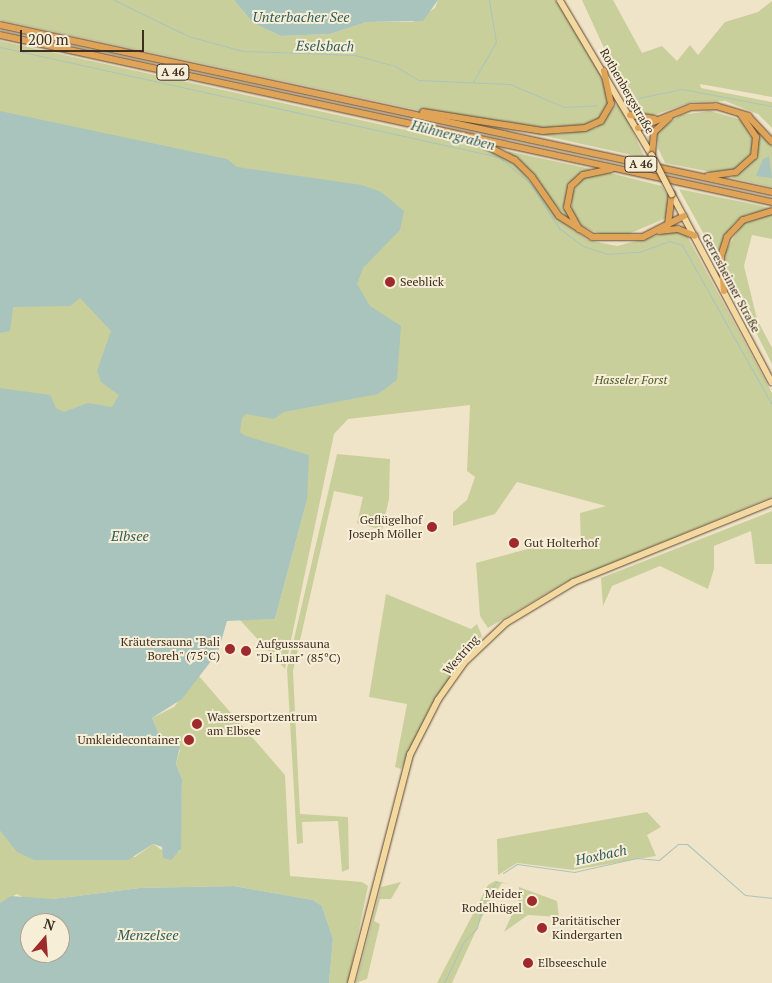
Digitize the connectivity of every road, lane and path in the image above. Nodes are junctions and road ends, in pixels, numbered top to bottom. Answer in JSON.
{"nodes":[{"id":1,"x":560,"y":0,"type":"edge"},
{"id":2,"x":0,"y":24,"type":"edge"},
{"id":3,"x":0,"y":35,"type":"edge"},
{"id":4,"x":604,"y":71,"type":"junction"},
{"id":5,"x":734,"y":110,"type":"junction"},
{"id":6,"x":415,"y":114,"type":"junction"},
{"id":7,"x":630,"y":115,"type":"junction"},
{"id":8,"x":671,"y":115,"type":"junction"},
{"id":9,"x":662,"y":118,"type":"junction"},
{"id":10,"x":638,"y":128,"type":"junction"},
{"id":11,"x":466,"y":136,"type":"junction"},
{"id":12,"x":772,"y":142,"type":"edge"},
{"id":13,"x":652,"y":155,"type":"junction"},
{"id":14,"x":614,"y":168,"type":"junction"},
{"id":15,"x":702,"y":177,"type":"junction"},
{"id":16,"x":772,"y":192,"type":"edge"},
{"id":17,"x":672,"y":194,"type":"junction"},
{"id":18,"x":772,"y":202,"type":"edge"},
{"id":19,"x":772,"y":211,"type":"edge"},
{"id":20,"x":684,"y":216,"type":"junction"},
{"id":21,"x":668,"y":225,"type":"junction"},
{"id":22,"x":655,"y":231,"type":"junction"},
{"id":23,"x":586,"y":235,"type":"junction"},
{"id":24,"x":695,"y":236,"type":"junction"},
{"id":25,"x":724,"y":291,"type":"junction"},
{"id":26,"x":772,"y":382,"type":"edge"},
{"id":27,"x":772,"y":502,"type":"edge"},
{"id":28,"x":351,"y":983,"type":"edge"}],
"edges":[{"from":1,"to":4,"type":"main road","name":"Rothenbergstraße"},
{"from":2,"to":6,"type":"highway","number":"A 46"},
{"from":3,"to":11,"type":"highway","number":"A 46"},
{"from":4,"to":6,"type":"highway"},
{"from":4,"to":7,"type":"main road","name":"Rothenbergstraße"},
{"from":5,"to":8,"type":"highway"},
{"from":5,"to":12,"type":"highway"},
{"from":5,"to":15,"type":"highway"},
{"from":6,"to":15,"type":"highway","number":"A 46"},
{"from":7,"to":9,"type":"highway"},
{"from":7,"to":10,"type":"main road","name":"Rothenbergstraße"},
{"from":8,"to":9,"type":"highway"},
{"from":8,"to":13,"type":"highway"},
{"from":9,"to":10,"type":"highway"},
{"from":10,"to":13,"type":"main road","name":"Rothenbergstraße"},
{"from":11,"to":14,"type":"highway","number":"A 46"},
{"from":11,"to":23,"type":"highway"},
{"from":13,"to":17,"type":"main road","name":"Rothenbergstraße","bridge":true},
{"from":14,"to":18,"type":"highway","number":"A 46"},
{"from":14,"to":23,"type":"highway"},
{"from":15,"to":16,"type":"highway","number":"A 46"},
{"from":17,"to":20,"type":"main road","name":"Gerresheimer Straße"},
{"from":17,"to":21,"type":"highway"},
{"from":19,"to":25,"type":"highway"},
{"from":20,"to":21,"type":"highway"},
{"from":20,"to":24,"type":"main road","name":"Gerresheimer Straße"},
{"from":21,"to":22,"type":"highway"},
{"from":22,"to":23,"type":"highway"},
{"from":22,"to":24,"type":"highway"},
{"from":24,"to":25,"type":"main road","name":"Gerresheimer Straße"},
{"from":25,"to":26,"type":"main road","name":"Gerresheimer Straße"},
{"from":27,"to":28,"type":"main road","name":"Westring"}]}
